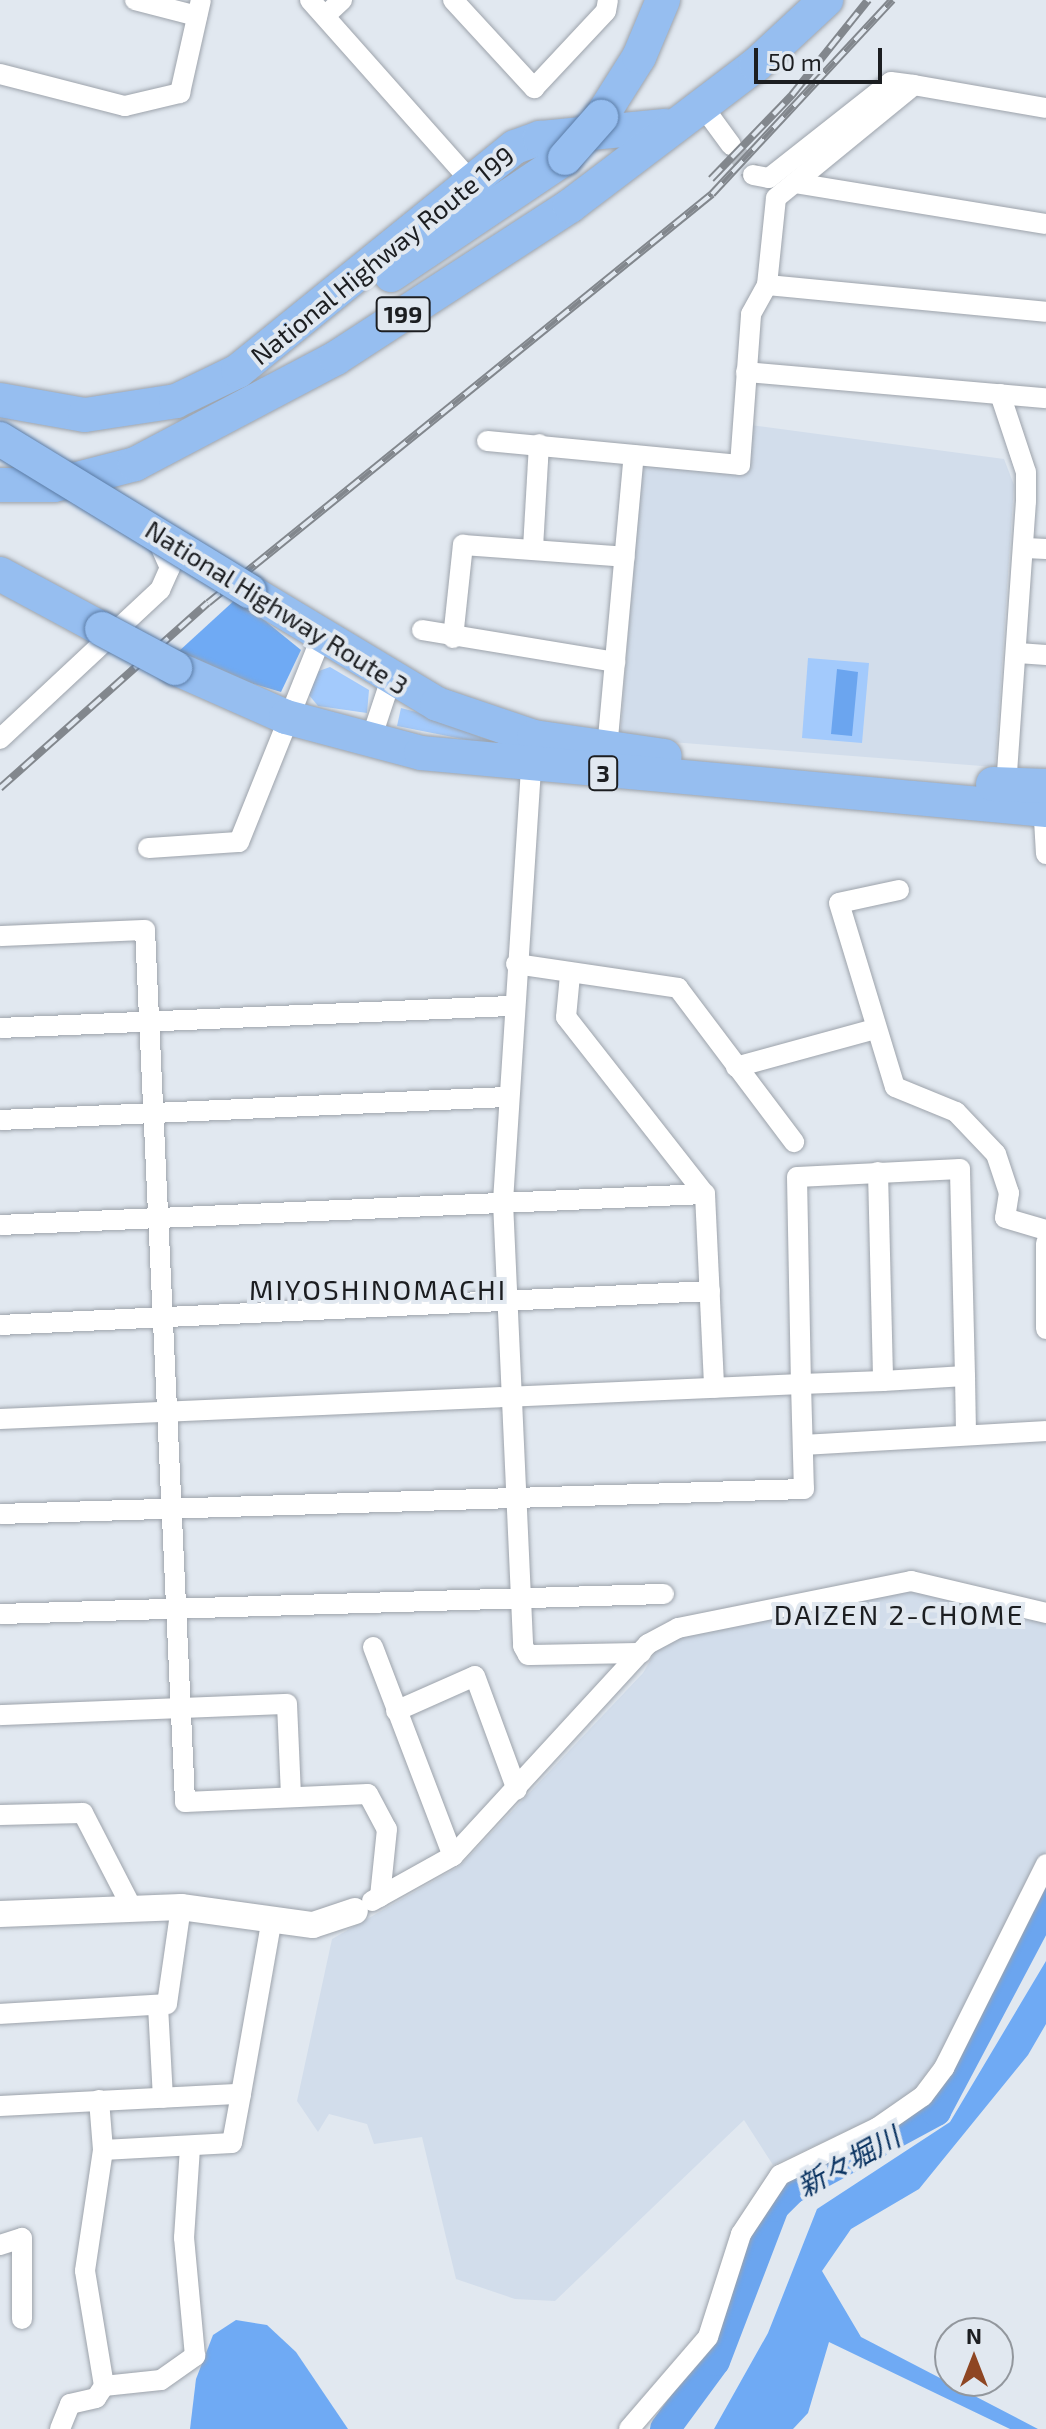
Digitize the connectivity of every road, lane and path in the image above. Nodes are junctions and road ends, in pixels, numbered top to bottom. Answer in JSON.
{"nodes":[{"id":1,"x":135,"y":0,"type":"edge"},
{"id":2,"x":310,"y":0,"type":"edge"},
{"id":3,"x":342,"y":0,"type":"edge"},
{"id":4,"x":453,"y":0,"type":"edge"},
{"id":5,"x":663,"y":0,"type":"edge"},
{"id":6,"x":686,"y":0,"type":"edge"},
{"id":7,"x":826,"y":0,"type":"edge"},
{"id":8,"x":603,"y":4,"type":"edge"},
{"id":9,"x":199,"y":8,"type":"edge"},
{"id":10,"x":326,"y":15,"type":"junction"},
{"id":11,"x":0,"y":74,"type":"edge"},
{"id":12,"x":914,"y":85,"type":"junction"},
{"id":13,"x":1046,"y":108,"type":"edge"},
{"id":14,"x":614,"y":117,"type":"junction"},
{"id":15,"x":680,"y":119,"type":"junction"},
{"id":16,"x":731,"y":145,"type":"tunnel mouth"},
{"id":17,"x":578,"y":151,"type":"junction"},
{"id":18,"x":753,"y":175,"type":"dead end"},
{"id":19,"x":469,"y":179,"type":"junction"},
{"id":20,"x":795,"y":183,"type":"junction"},
{"id":21,"x":1046,"y":224,"type":"edge"},
{"id":22,"x":767,"y":285,"type":"junction"},
{"id":23,"x":1046,"y":312,"type":"edge"},
{"id":24,"x":238,"y":371,"type":"junction"},
{"id":25,"x":746,"y":372,"type":"junction"},
{"id":26,"x":1000,"y":394,"type":"junction"},
{"id":27,"x":1046,"y":398,"type":"edge"},
{"id":28,"x":0,"y":400,"type":"edge"},
{"id":29,"x":0,"y":439,"type":"edge"},
{"id":30,"x":487,"y":441,"type":"dead end"},
{"id":31,"x":539,"y":444,"type":"junction"},
{"id":32,"x":634,"y":455,"type":"junction"},
{"id":33,"x":109,"y":473,"type":"junction"},
{"id":34,"x":0,"y":485,"type":"edge"},
{"id":35,"x":533,"y":548,"type":"junction"},
{"id":36,"x":1036,"y":549,"type":"edge"},
{"id":37,"x":625,"y":557,"type":"junction"},
{"id":38,"x":0,"y":574,"type":"edge"},
{"id":39,"x":422,"y":630,"type":"dead end"},
{"id":40,"x":453,"y":638,"type":"junction"},
{"id":41,"x":320,"y":640,"type":"junction"},
{"id":42,"x":1018,"y":653,"type":"junction"},
{"id":43,"x":1046,"y":655,"type":"edge"},
{"id":44,"x":615,"y":662,"type":"junction"},
{"id":45,"x":390,"y":682,"type":"junction"},
{"id":46,"x":286,"y":717,"type":"junction"},
{"id":47,"x":0,"y":739,"type":"edge"},
{"id":48,"x":370,"y":742,"type":"junction"},
{"id":49,"x":607,"y":749,"type":"junction"},
{"id":50,"x":532,"y":752,"type":"junction"},
{"id":51,"x":1006,"y":785,"type":"junction"},
{"id":52,"x":1045,"y":798,"type":"edge"},
{"id":53,"x":148,"y":848,"type":"dead end"},
{"id":54,"x":1046,"y":854,"type":"edge"},
{"id":55,"x":899,"y":890,"type":"dead end"},
{"id":56,"x":0,"y":936,"type":"edge"},
{"id":57,"x":516,"y":964,"type":"junction"},
{"id":58,"x":570,"y":975,"type":"junction"},
{"id":59,"x":511,"y":1006,"type":"junction"},
{"id":60,"x":149,"y":1022,"type":"junction"},
{"id":61,"x":0,"y":1028,"type":"edge"},
{"id":62,"x":875,"y":1029,"type":"junction"},
{"id":63,"x":736,"y":1067,"type":"junction"},
{"id":64,"x":506,"y":1097,"type":"junction"},
{"id":65,"x":153,"y":1114,"type":"junction"},
{"id":66,"x":0,"y":1120,"type":"edge"},
{"id":67,"x":794,"y":1142,"type":"dead end"},
{"id":68,"x":878,"y":1172,"type":"junction"},
{"id":69,"x":705,"y":1194,"type":"junction"},
{"id":70,"x":503,"y":1202,"type":"junction"},
{"id":71,"x":157,"y":1219,"type":"junction"},
{"id":72,"x":0,"y":1225,"type":"edge"},
{"id":73,"x":1046,"y":1230,"type":"edge"},
{"id":74,"x":1046,"y":1243,"type":"edge"},
{"id":75,"x":710,"y":1291,"type":"junction"},
{"id":76,"x":507,"y":1299,"type":"junction"},
{"id":77,"x":161,"y":1317,"type":"junction"},
{"id":78,"x":0,"y":1325,"type":"edge"},
{"id":79,"x":1045,"y":1329,"type":"edge"},
{"id":80,"x":965,"y":1376,"type":"junction"},
{"id":81,"x":883,"y":1381,"type":"junction"},
{"id":82,"x":801,"y":1384,"type":"junction"},
{"id":83,"x":714,"y":1388,"type":"junction"},
{"id":84,"x":513,"y":1397,"type":"junction"},
{"id":85,"x":165,"y":1412,"type":"junction"},
{"id":86,"x":0,"y":1419,"type":"edge"},
{"id":87,"x":1046,"y":1431,"type":"edge"},
{"id":88,"x":966,"y":1434,"type":"junction"},
{"id":89,"x":804,"y":1445,"type":"junction"},
{"id":90,"x":518,"y":1495,"type":"junction"},
{"id":91,"x":169,"y":1507,"type":"junction"},
{"id":92,"x":0,"y":1514,"type":"edge"},
{"id":93,"x":664,"y":1594,"type":"dead end"},
{"id":94,"x":523,"y":1599,"type":"junction"},
{"id":95,"x":174,"y":1606,"type":"junction"},
{"id":96,"x":1046,"y":1613,"type":"edge"},
{"id":97,"x":0,"y":1614,"type":"edge"},
{"id":98,"x":373,"y":1647,"type":"dead end"},
{"id":99,"x":641,"y":1653,"type":"junction"},
{"id":100,"x":180,"y":1708,"type":"junction"},
{"id":101,"x":396,"y":1711,"type":"junction"},
{"id":102,"x":0,"y":1715,"type":"edge"},
{"id":103,"x":517,"y":1790,"type":"junction"},
{"id":104,"x":291,"y":1797,"type":"junction"},
{"id":105,"x":0,"y":1815,"type":"edge"},
{"id":106,"x":453,"y":1856,"type":"junction"},
{"id":107,"x":1046,"y":1864,"type":"edge"},
{"id":108,"x":380,"y":1897,"type":"junction"},
{"id":109,"x":181,"y":1907,"type":"junction"},
{"id":110,"x":132,"y":1908,"type":"junction"},
{"id":111,"x":355,"y":1911,"type":"joint"},
{"id":112,"x":0,"y":1914,"type":"edge"},
{"id":113,"x":272,"y":1919,"type":"junction"},
{"id":114,"x":158,"y":2006,"type":"junction"},
{"id":115,"x":0,"y":2014,"type":"edge"},
{"id":116,"x":241,"y":2094,"type":"junction"},
{"id":117,"x":163,"y":2098,"type":"junction"},
{"id":118,"x":99,"y":2100,"type":"junction"},
{"id":119,"x":0,"y":2106,"type":"edge"},
{"id":120,"x":190,"y":2147,"type":"junction"},
{"id":121,"x":103,"y":2150,"type":"junction"},
{"id":122,"x":0,"y":2245,"type":"edge"},
{"id":123,"x":22,"y":2319,"type":"dead end"},
{"id":124,"x":104,"y":2386,"type":"junction"},
{"id":125,"x":60,"y":2429,"type":"edge"},
{"id":126,"x":629,"y":2429,"type":"edge"}],
"edges":[{"from":1,"to":9,"type":"street"},
{"from":2,"to":10,"type":"street"},
{"from":3,"to":10,"type":"street"},
{"from":4,"to":8,"type":"street"},
{"from":5,"to":14,"type":"highway","number":"199"},
{"from":6,"to":14,"type":"highway","number":"199"},
{"from":7,"to":15,"type":"highway","name":"National Highway Route 199","number":"199"},
{"from":9,"to":11,"type":"street"},
{"from":10,"to":19,"type":"street"},
{"from":12,"to":13,"type":"street"},
{"from":12,"to":18,"type":"street"},
{"from":12,"to":20,"type":"street"},
{"from":14,"to":17,"type":"highway","number":"199","bridge":true},
{"from":15,"to":16,"type":"street"},
{"from":15,"to":17,"type":"highway","name":"National Highway Route 199","number":"199"},
{"from":15,"to":33,"type":"highway","name":"National Highway Route 199","number":"199"},
{"from":17,"to":19,"type":"highway","name":"National Highway Route 199","number":"199"},
{"from":17,"to":24,"type":"highway","number":"199"},
{"from":17,"to":33,"type":"highway","number":"199"},
{"from":19,"to":24,"type":"highway","name":"National Highway Route 199","number":"199"},
{"from":20,"to":21,"type":"street"},
{"from":20,"to":22,"type":"street"},
{"from":22,"to":23,"type":"street"},
{"from":22,"to":25,"type":"street"},
{"from":24,"to":28,"type":"highway","name":"National Highway Route 199","number":"199"},
{"from":25,"to":26,"type":"street"},
{"from":25,"to":32,"type":"street"},
{"from":26,"to":27,"type":"street"},
{"from":26,"to":36,"type":"street"},
{"from":29,"to":41,"type":"highway","name":"National Highway Route 3","number":"3","bridge":true},
{"from":30,"to":31,"type":"street"},
{"from":31,"to":32,"type":"street"},
{"from":31,"to":35,"type":"street"},
{"from":32,"to":37,"type":"street"},
{"from":33,"to":34,"type":"highway","name":"National Highway Route 199","number":"199"},
{"from":33,"to":47,"type":"street"},
{"from":35,"to":37,"type":"street"},
{"from":35,"to":40,"type":"street"},
{"from":36,"to":42,"type":"street"},
{"from":37,"to":44,"type":"street"},
{"from":38,"to":46,"type":"highway","name":"National Highway Route 3","number":"3","bridge":true},
{"from":39,"to":40,"type":"street"},
{"from":40,"to":44,"type":"street"},
{"from":41,"to":45,"type":"highway","name":"National Highway Route 3","number":"3"},
{"from":41,"to":46,"type":"street"},
{"from":42,"to":43,"type":"street"},
{"from":42,"to":51,"type":"street"},
{"from":44,"to":49,"type":"street"},
{"from":45,"to":48,"type":"street"},
{"from":45,"to":50,"type":"highway","name":"National Highway Route 3","number":"3"},
{"from":46,"to":48,"type":"highway","name":"National Highway Route 3","number":"3"},
{"from":46,"to":53,"type":"street"},
{"from":48,"to":50,"type":"highway","name":"National Highway Route 3","number":"3"},
{"from":49,"to":50,"type":"highway","name":"National Highway Route 3","number":"3"},
{"from":49,"to":51,"type":"highway","name":"National Highway Route 3","number":"3"},
{"from":50,"to":52,"type":"highway","name":"National Highway Route 3","number":"3"},
{"from":50,"to":57,"type":"street"},
{"from":51,"to":52,"type":"highway","name":"National Highway Route 3","number":"3"},
{"from":52,"to":54,"type":"street"},
{"from":55,"to":62,"type":"street"},
{"from":56,"to":60,"type":"street"},
{"from":57,"to":58,"type":"street"},
{"from":57,"to":59,"type":"street"},
{"from":58,"to":63,"type":"street"},
{"from":58,"to":69,"type":"street"},
{"from":59,"to":60,"type":"street"},
{"from":59,"to":64,"type":"street"},
{"from":60,"to":61,"type":"street"},
{"from":60,"to":65,"type":"street"},
{"from":62,"to":63,"type":"street"},
{"from":62,"to":73,"type":"street"},
{"from":63,"to":67,"type":"street"},
{"from":64,"to":65,"type":"street"},
{"from":64,"to":70,"type":"street"},
{"from":65,"to":66,"type":"street"},
{"from":65,"to":71,"type":"street"},
{"from":68,"to":80,"type":"street"},
{"from":68,"to":81,"type":"street"},
{"from":68,"to":82,"type":"street"},
{"from":69,"to":70,"type":"street"},
{"from":69,"to":75,"type":"street"},
{"from":70,"to":71,"type":"street"},
{"from":70,"to":76,"type":"street"},
{"from":71,"to":72,"type":"street"},
{"from":71,"to":77,"type":"street"},
{"from":74,"to":79,"type":"street"},
{"from":75,"to":76,"type":"street"},
{"from":75,"to":83,"type":"street"},
{"from":76,"to":77,"type":"street"},
{"from":76,"to":84,"type":"street"},
{"from":77,"to":78,"type":"street"},
{"from":77,"to":85,"type":"street"},
{"from":80,"to":81,"type":"street"},
{"from":80,"to":88,"type":"street"},
{"from":81,"to":82,"type":"street"},
{"from":82,"to":83,"type":"street"},
{"from":82,"to":89,"type":"street"},
{"from":83,"to":84,"type":"street"},
{"from":84,"to":85,"type":"street"},
{"from":84,"to":90,"type":"street"},
{"from":85,"to":86,"type":"street"},
{"from":85,"to":91,"type":"street"},
{"from":87,"to":88,"type":"street"},
{"from":88,"to":89,"type":"street"},
{"from":89,"to":90,"type":"street"},
{"from":90,"to":91,"type":"street"},
{"from":90,"to":94,"type":"street"},
{"from":91,"to":92,"type":"street"},
{"from":91,"to":95,"type":"street"},
{"from":93,"to":94,"type":"street"},
{"from":94,"to":95,"type":"street"},
{"from":94,"to":99,"type":"street"},
{"from":95,"to":97,"type":"street"},
{"from":95,"to":100,"type":"street"},
{"from":96,"to":99,"type":"street"},
{"from":98,"to":101,"type":"street"},
{"from":99,"to":103,"type":"street"},
{"from":100,"to":102,"type":"street"},
{"from":100,"to":104,"type":"street"},
{"from":100,"to":104,"type":"street"},
{"from":101,"to":103,"type":"street"},
{"from":101,"to":106,"type":"street"},
{"from":103,"to":106,"type":"street"},
{"from":104,"to":108,"type":"street"},
{"from":105,"to":110,"type":"street"},
{"from":106,"to":108,"type":"street"},
{"from":107,"to":126,"type":"street"},
{"from":108,"to":111,"type":"street"},
{"from":109,"to":110,"type":"street"},
{"from":109,"to":113,"type":"street"},
{"from":109,"to":114,"type":"street"},
{"from":110,"to":112,"type":"street"},
{"from":111,"to":113,"type":"street"},
{"from":113,"to":116,"type":"street"},
{"from":114,"to":115,"type":"street"},
{"from":114,"to":117,"type":"street"},
{"from":116,"to":117,"type":"street"},
{"from":116,"to":120,"type":"street"},
{"from":117,"to":118,"type":"street"},
{"from":118,"to":119,"type":"street"},
{"from":118,"to":121,"type":"street"},
{"from":120,"to":121,"type":"street"},
{"from":120,"to":124,"type":"street"},
{"from":121,"to":124,"type":"street"},
{"from":122,"to":123,"type":"street"},
{"from":124,"to":125,"type":"street"}]}
